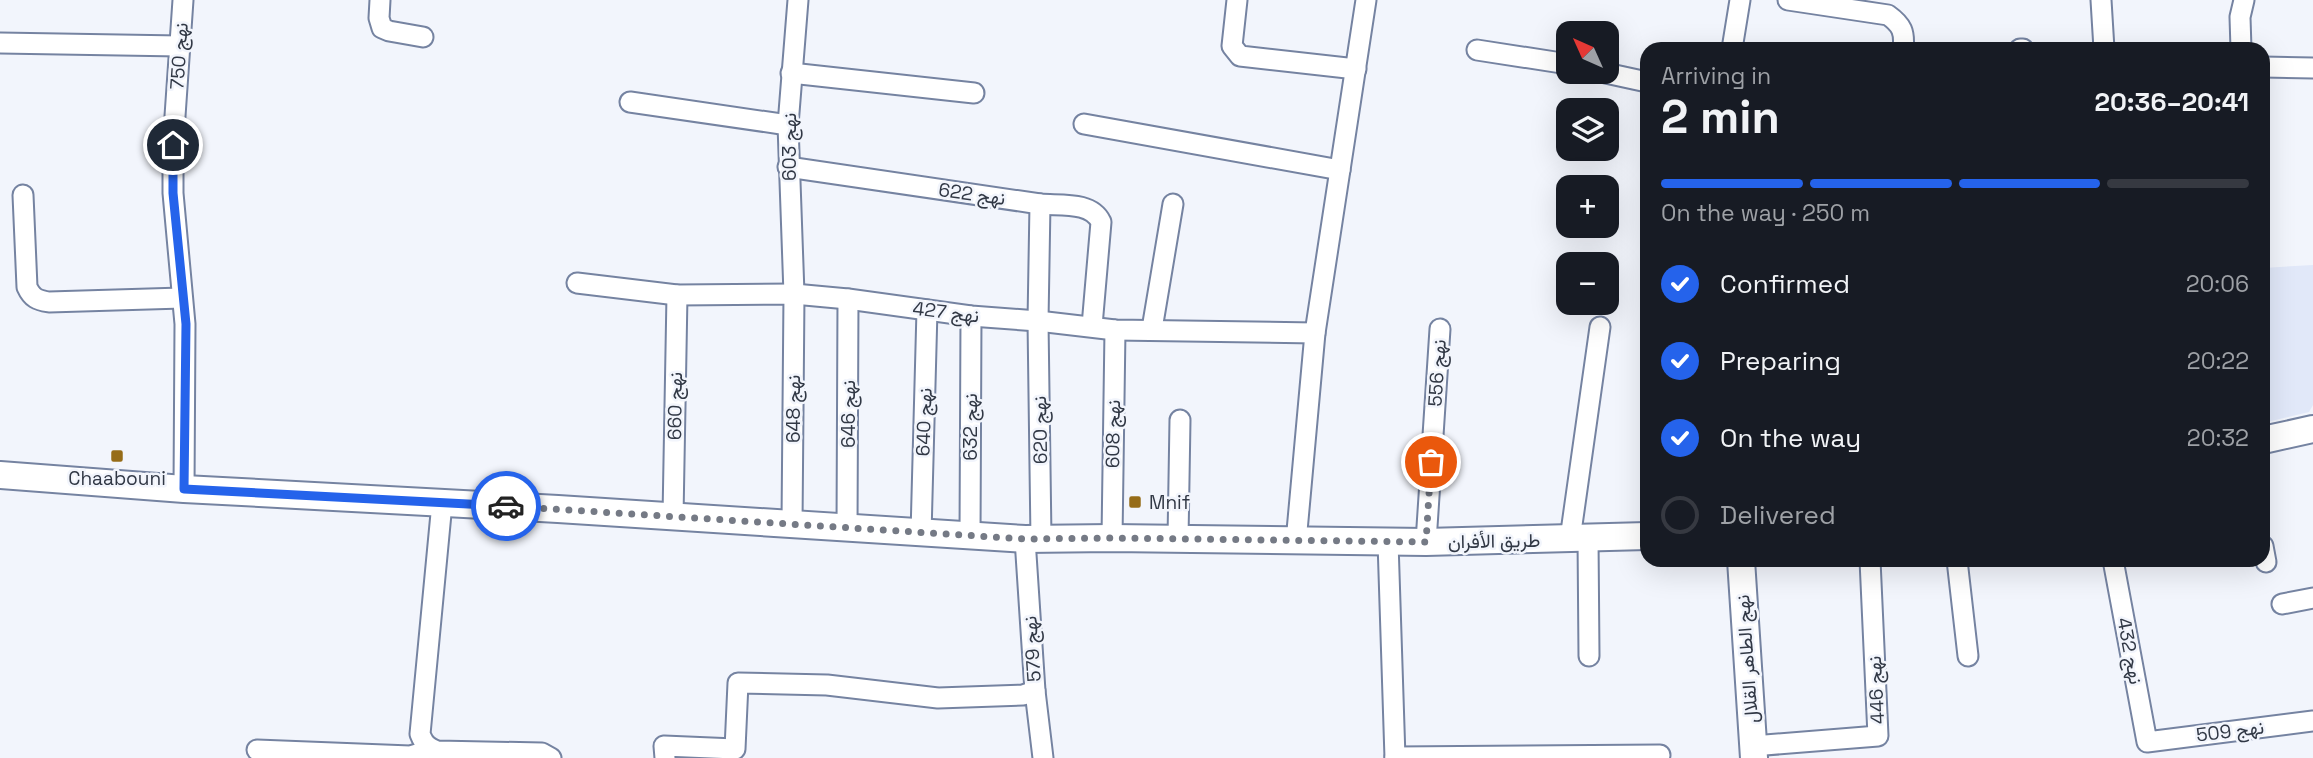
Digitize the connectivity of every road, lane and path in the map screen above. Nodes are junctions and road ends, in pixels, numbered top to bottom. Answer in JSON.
{"nodes":[{"id":1,"x":183,"y":0,"type":"edge"},
{"id":2,"x":380,"y":0,"type":"edge"},
{"id":3,"x":798,"y":0,"type":"edge"},
{"id":4,"x":1237,"y":0,"type":"edge"},
{"id":5,"x":1366,"y":0,"type":"edge"},
{"id":6,"x":1740,"y":0,"type":"edge"},
{"id":7,"x":1788,"y":0,"type":"edge"},
{"id":8,"x":2101,"y":0,"type":"edge"},
{"id":9,"x":2244,"y":0,"type":"edge"},
{"id":10,"x":423,"y":37,"type":"dead end"},
{"id":11,"x":1733,"y":42,"type":"edge"},
{"id":12,"x":1904,"y":42,"type":"edge"},
{"id":13,"x":2104,"y":42,"type":"edge"},
{"id":14,"x":2241,"y":42,"type":"edge"},
{"id":15,"x":0,"y":43,"type":"edge"},
{"id":16,"x":180,"y":46,"type":"junction"},
{"id":17,"x":1477,"y":50,"type":"dead end"},
{"id":18,"x":1556,"y":62,"type":"edge"},
{"id":19,"x":2270,"y":67,"type":"edge"},
{"id":20,"x":2313,"y":68,"type":"edge"},
{"id":21,"x":1356,"y":69,"type":"junction"},
{"id":22,"x":791,"y":73,"type":"junction"},
{"id":23,"x":1619,"y":76,"type":"edge"},
{"id":24,"x":1640,"y":80,"type":"edge"},
{"id":25,"x":974,"y":93,"type":"dead end"},
{"id":26,"x":630,"y":102,"type":"dead end"},
{"id":27,"x":1084,"y":124,"type":"dead end"},
{"id":28,"x":788,"y":125,"type":"junction"},
{"id":29,"x":788,"y":167,"type":"junction"},
{"id":30,"x":1340,"y":170,"type":"junction"},
{"id":31,"x":23,"y":195,"type":"dead end"},
{"id":32,"x":1040,"y":204,"type":"junction"},
{"id":33,"x":1173,"y":204,"type":"dead end"},
{"id":34,"x":577,"y":283,"type":"dead end"},
{"id":35,"x":793,"y":294,"type":"junction"},
{"id":36,"x":677,"y":295,"type":"junction"},
{"id":37,"x":183,"y":298,"type":"junction"},
{"id":38,"x":848,"y":299,"type":"junction"},
{"id":39,"x":928,"y":310,"type":"junction"},
{"id":40,"x":971,"y":316,"type":"junction"},
{"id":41,"x":1038,"y":321,"type":"junction"},
{"id":42,"x":1091,"y":326,"type":"junction"},
{"id":43,"x":1600,"y":327,"type":"dead end"},
{"id":44,"x":1153,"y":329,"type":"junction"},
{"id":45,"x":1440,"y":329,"type":"dead end"},
{"id":46,"x":1115,"y":330,"type":"junction"},
{"id":47,"x":1315,"y":333,"type":"junction"},
{"id":48,"x":1180,"y":421,"type":"dead end"},
{"id":49,"x":2313,"y":429,"type":"edge"},
{"id":50,"x":2270,"y":438,"type":"edge"},
{"id":51,"x":0,"y":475,"type":"edge"},
{"id":52,"x":184,"y":489,"type":"junction"},
{"id":53,"x":442,"y":503,"type":"junction"},
{"id":54,"x":673,"y":517,"type":"junction"},
{"id":55,"x":792,"y":524,"type":"junction"},
{"id":56,"x":847,"y":528,"type":"junction"},
{"id":57,"x":921,"y":534,"type":"junction"},
{"id":58,"x":1640,"y":536,"type":"edge"},
{"id":59,"x":970,"y":537,"type":"junction"},
{"id":60,"x":1112,"y":538,"type":"junction"},
{"id":61,"x":1033,"y":539,"type":"junction"},
{"id":62,"x":1178,"y":539,"type":"junction"},
{"id":63,"x":1579,"y":539,"type":"junction"},
{"id":64,"x":1296,"y":542,"type":"junction"},
{"id":65,"x":1388,"y":542,"type":"junction"},
{"id":66,"x":1426,"y":542,"type":"junction"},
{"id":67,"x":1741,"y":567,"type":"edge"},
{"id":68,"x":1870,"y":567,"type":"edge"},
{"id":69,"x":1958,"y":567,"type":"edge"},
{"id":70,"x":2114,"y":567,"type":"edge"},
{"id":71,"x":2313,"y":598,"type":"edge"},
{"id":72,"x":2282,"y":604,"type":"dead end"},
{"id":73,"x":1589,"y":656,"type":"dead end"},
{"id":74,"x":1968,"y":656,"type":"dead end"},
{"id":75,"x":1035,"y":691,"type":"junction"},
{"id":76,"x":2313,"y":721,"type":"edge"},
{"id":77,"x":2147,"y":742,"type":"joint"},
{"id":78,"x":428,"y":747,"type":"junction"},
{"id":79,"x":257,"y":750,"type":"dead end"},
{"id":80,"x":1753,"y":752,"type":"edge"},
{"id":81,"x":1660,"y":755,"type":"dead end"},
{"id":82,"x":336,"y":756,"type":"edge"},
{"id":83,"x":1395,"y":757,"type":"edge"},
{"id":84,"x":551,"y":758,"type":"edge"},
{"id":85,"x":665,"y":758,"type":"edge"},
{"id":86,"x":1043,"y":758,"type":"edge"}],
"edges":[{"from":1,"to":16,"type":"street","name":"نهج 750"},
{"from":2,"to":10,"type":"street"},
{"from":3,"to":22,"type":"street","name":"نهج 603"},
{"from":4,"to":21,"type":"street"},
{"from":5,"to":21,"type":"street"},
{"from":6,"to":11,"type":"street"},
{"from":7,"to":12,"type":"street"},
{"from":8,"to":13,"type":"street"},
{"from":9,"to":14,"type":"street"},
{"from":15,"to":16,"type":"street"},
{"from":16,"to":37,"type":"street","name":"نهج 750"},
{"from":17,"to":18,"type":"street"},
{"from":19,"to":20,"type":"street"},
{"from":21,"to":30,"type":"street"},
{"from":22,"to":25,"type":"street"},
{"from":22,"to":28,"type":"street","name":"نهج 603"},
{"from":23,"to":24,"type":"street"},
{"from":26,"to":28,"type":"street"},
{"from":27,"to":30,"type":"street"},
{"from":28,"to":29,"type":"street","name":"نهج 603"},
{"from":29,"to":32,"type":"street","name":"نهج 622"},
{"from":29,"to":35,"type":"street","name":"نهج 603"},
{"from":30,"to":47,"type":"street"},
{"from":31,"to":37,"type":"street"},
{"from":32,"to":41,"type":"street"},
{"from":32,"to":42,"type":"street","name":"نهج 622"},
{"from":33,"to":44,"type":"street"},
{"from":34,"to":36,"type":"street","name":"نهج 427"},
{"from":35,"to":36,"type":"street","name":"نهج 427"},
{"from":35,"to":38,"type":"street","name":"نهج 427"},
{"from":35,"to":55,"type":"street","name":"نهج 648"},
{"from":36,"to":54,"type":"street","name":"نهج 660"},
{"from":37,"to":52,"type":"street","name":"نهج 750"},
{"from":38,"to":39,"type":"street","name":"نهج 427"},
{"from":38,"to":56,"type":"street","name":"نهج 646"},
{"from":39,"to":40,"type":"street","name":"نهج 427"},
{"from":39,"to":57,"type":"street","name":"نهج 640"},
{"from":40,"to":41,"type":"street","name":"نهج 427"},
{"from":40,"to":59,"type":"street","name":"نهج 632"},
{"from":41,"to":42,"type":"street","name":"نهج 427"},
{"from":41,"to":61,"type":"street","name":"نهج 620"},
{"from":42,"to":46,"type":"street","name":"نهج 427"},
{"from":43,"to":63,"type":"street"},
{"from":44,"to":46,"type":"street","name":"نهج 427"},
{"from":44,"to":47,"type":"street","name":"نهج 427"},
{"from":45,"to":66,"type":"street","name":"نهج 556"},
{"from":46,"to":60,"type":"street","name":"نهج 608"},
{"from":47,"to":64,"type":"street"},
{"from":48,"to":62,"type":"street"},
{"from":49,"to":50,"type":"main road"},
{"from":51,"to":52,"type":"main road","name":"طريق الأفران"},
{"from":52,"to":53,"type":"main road","name":"طريق الأفران"},
{"from":53,"to":54,"type":"main road","name":"طريق الأفران"},
{"from":53,"to":78,"type":"street"},
{"from":54,"to":55,"type":"main road","name":"طريق الأفران"},
{"from":55,"to":56,"type":"main road","name":"طريق الأفران"},
{"from":56,"to":57,"type":"main road","name":"طريق الأفران"},
{"from":57,"to":59,"type":"main road","name":"طريق الأفران"},
{"from":58,"to":63,"type":"main road","name":"طريق الأفران"},
{"from":59,"to":61,"type":"main road","name":"طريق الأفران"},
{"from":60,"to":61,"type":"main road","name":"طريق الأفران"},
{"from":60,"to":62,"type":"main road","name":"طريق الأفران"},
{"from":61,"to":75,"type":"street","name":"نهج 579"},
{"from":62,"to":64,"type":"main road","name":"طريق الأفران"},
{"from":63,"to":66,"type":"main road","name":"طريق الأفران"},
{"from":63,"to":73,"type":"street"},
{"from":64,"to":65,"type":"main road","name":"طريق الأفران"},
{"from":65,"to":66,"type":"main road","name":"طريق الأفران"},
{"from":65,"to":83,"type":"street"},
{"from":67,"to":80,"type":"main road","name":"نهج الطاهر القلال"},
{"from":68,"to":80,"type":"street","name":"نهج 446"},
{"from":69,"to":74,"type":"street"},
{"from":70,"to":77,"type":"street","name":"نهج 432"},
{"from":71,"to":72,"type":"street"},
{"from":75,"to":85,"type":"street"},
{"from":75,"to":86,"type":"street","name":"نهج 579"},
{"from":76,"to":77,"type":"street","name":"نهج 509"},
{"from":78,"to":82,"type":"street"},
{"from":78,"to":84,"type":"street"},
{"from":79,"to":82,"type":"street"},
{"from":81,"to":83,"type":"street"}]}
